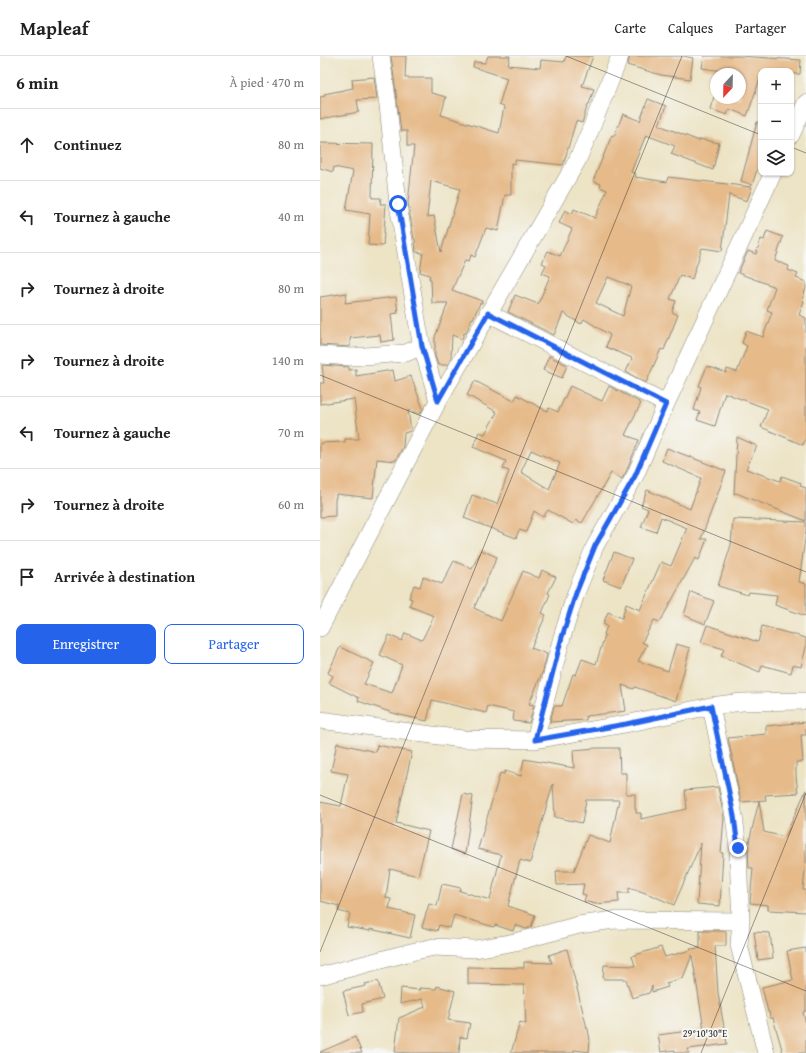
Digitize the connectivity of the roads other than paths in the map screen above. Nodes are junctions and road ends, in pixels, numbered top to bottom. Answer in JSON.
{"nodes":[{"id":1,"x":381,"y":56,"type":"edge"},
{"id":2,"x":620,"y":56,"type":"edge"},
{"id":3,"x":806,"y":103,"type":"edge"},
{"id":4,"x":794,"y":129,"type":"edge"},
{"id":5,"x":772,"y":176,"type":"edge"},
{"id":6,"x":488,"y":313,"type":"junction"},
{"id":7,"x":422,"y":346,"type":"junction"},
{"id":8,"x":320,"y":355,"type":"edge"},
{"id":9,"x":438,"y":401,"type":"junction"},
{"id":10,"x":666,"y":404,"type":"junction"},
{"id":11,"x":320,"y":628,"type":"edge"},
{"id":12,"x":806,"y":701,"type":"edge"},
{"id":13,"x":711,"y":706,"type":"junction"},
{"id":14,"x":320,"y":720,"type":"edge"},
{"id":15,"x":535,"y":740,"type":"junction"},
{"id":16,"x":741,"y":921,"type":"junction"},
{"id":17,"x":320,"y":976,"type":"edge"},
{"id":18,"x":766,"y":1053,"type":"edge"}],
"edges":[{"from":1,"to":7,"type":"street"},
{"from":2,"to":6,"type":"street"},
{"from":3,"to":4,"type":"street"},
{"from":5,"to":10,"type":"street"},
{"from":6,"to":9,"type":"street"},
{"from":6,"to":10,"type":"street"},
{"from":7,"to":8,"type":"street"},
{"from":7,"to":9,"type":"street"},
{"from":9,"to":11,"type":"street"},
{"from":10,"to":15,"type":"street"},
{"from":12,"to":13,"type":"street"},
{"from":13,"to":15,"type":"street"},
{"from":13,"to":16,"type":"street"},
{"from":14,"to":15,"type":"street"},
{"from":16,"to":17,"type":"street"},
{"from":16,"to":18,"type":"street"}]}
